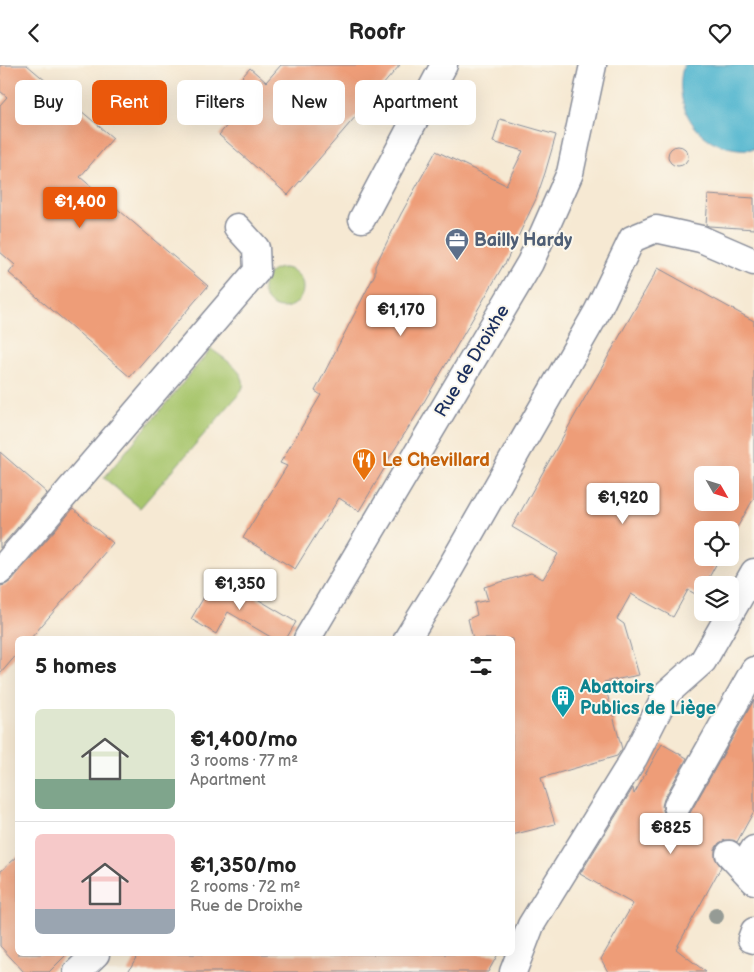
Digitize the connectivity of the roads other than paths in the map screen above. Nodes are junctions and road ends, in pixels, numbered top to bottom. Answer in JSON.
{"nodes":[{"id":1,"x":444,"y":65,"type":"edge"},
{"id":2,"x":593,"y":65,"type":"edge"},
{"id":3,"x":362,"y":219,"type":"dead end"},
{"id":4,"x":236,"y":227,"type":"dead end"},
{"id":5,"x":754,"y":262,"type":"edge"},
{"id":6,"x":0,"y":571,"type":"edge"},
{"id":7,"x":754,"y":572,"type":"edge"},
{"id":8,"x":309,"y":636,"type":"edge"},
{"id":9,"x":409,"y":636,"type":"edge"},
{"id":10,"x":754,"y":670,"type":"edge"},
{"id":11,"x":677,"y":806,"type":"dead end"},
{"id":12,"x":742,"y":852,"type":"edge"},
{"id":13,"x":754,"y":862,"type":"edge"},
{"id":14,"x":754,"y":881,"type":"edge"},
{"id":15,"x":754,"y":931,"type":"edge"},
{"id":16,"x":754,"y":940,"type":"edge"},
{"id":17,"x":94,"y":956,"type":"edge"},
{"id":18,"x":77,"y":972,"type":"edge"},
{"id":19,"x":513,"y":972,"type":"edge"}],
"edges":[{"from":1,"to":3,"type":"street"},
{"from":2,"to":8,"type":"street","name":"Rue de Droixhe"},
{"from":4,"to":6,"type":"street"},
{"from":5,"to":9,"type":"street"},
{"from":7,"to":19,"type":"street"},
{"from":10,"to":11,"type":"street"},
{"from":12,"to":13,"type":"street"},
{"from":12,"to":14,"type":"street"},
{"from":15,"to":16,"type":"street"},
{"from":17,"to":18,"type":"street"}]}
